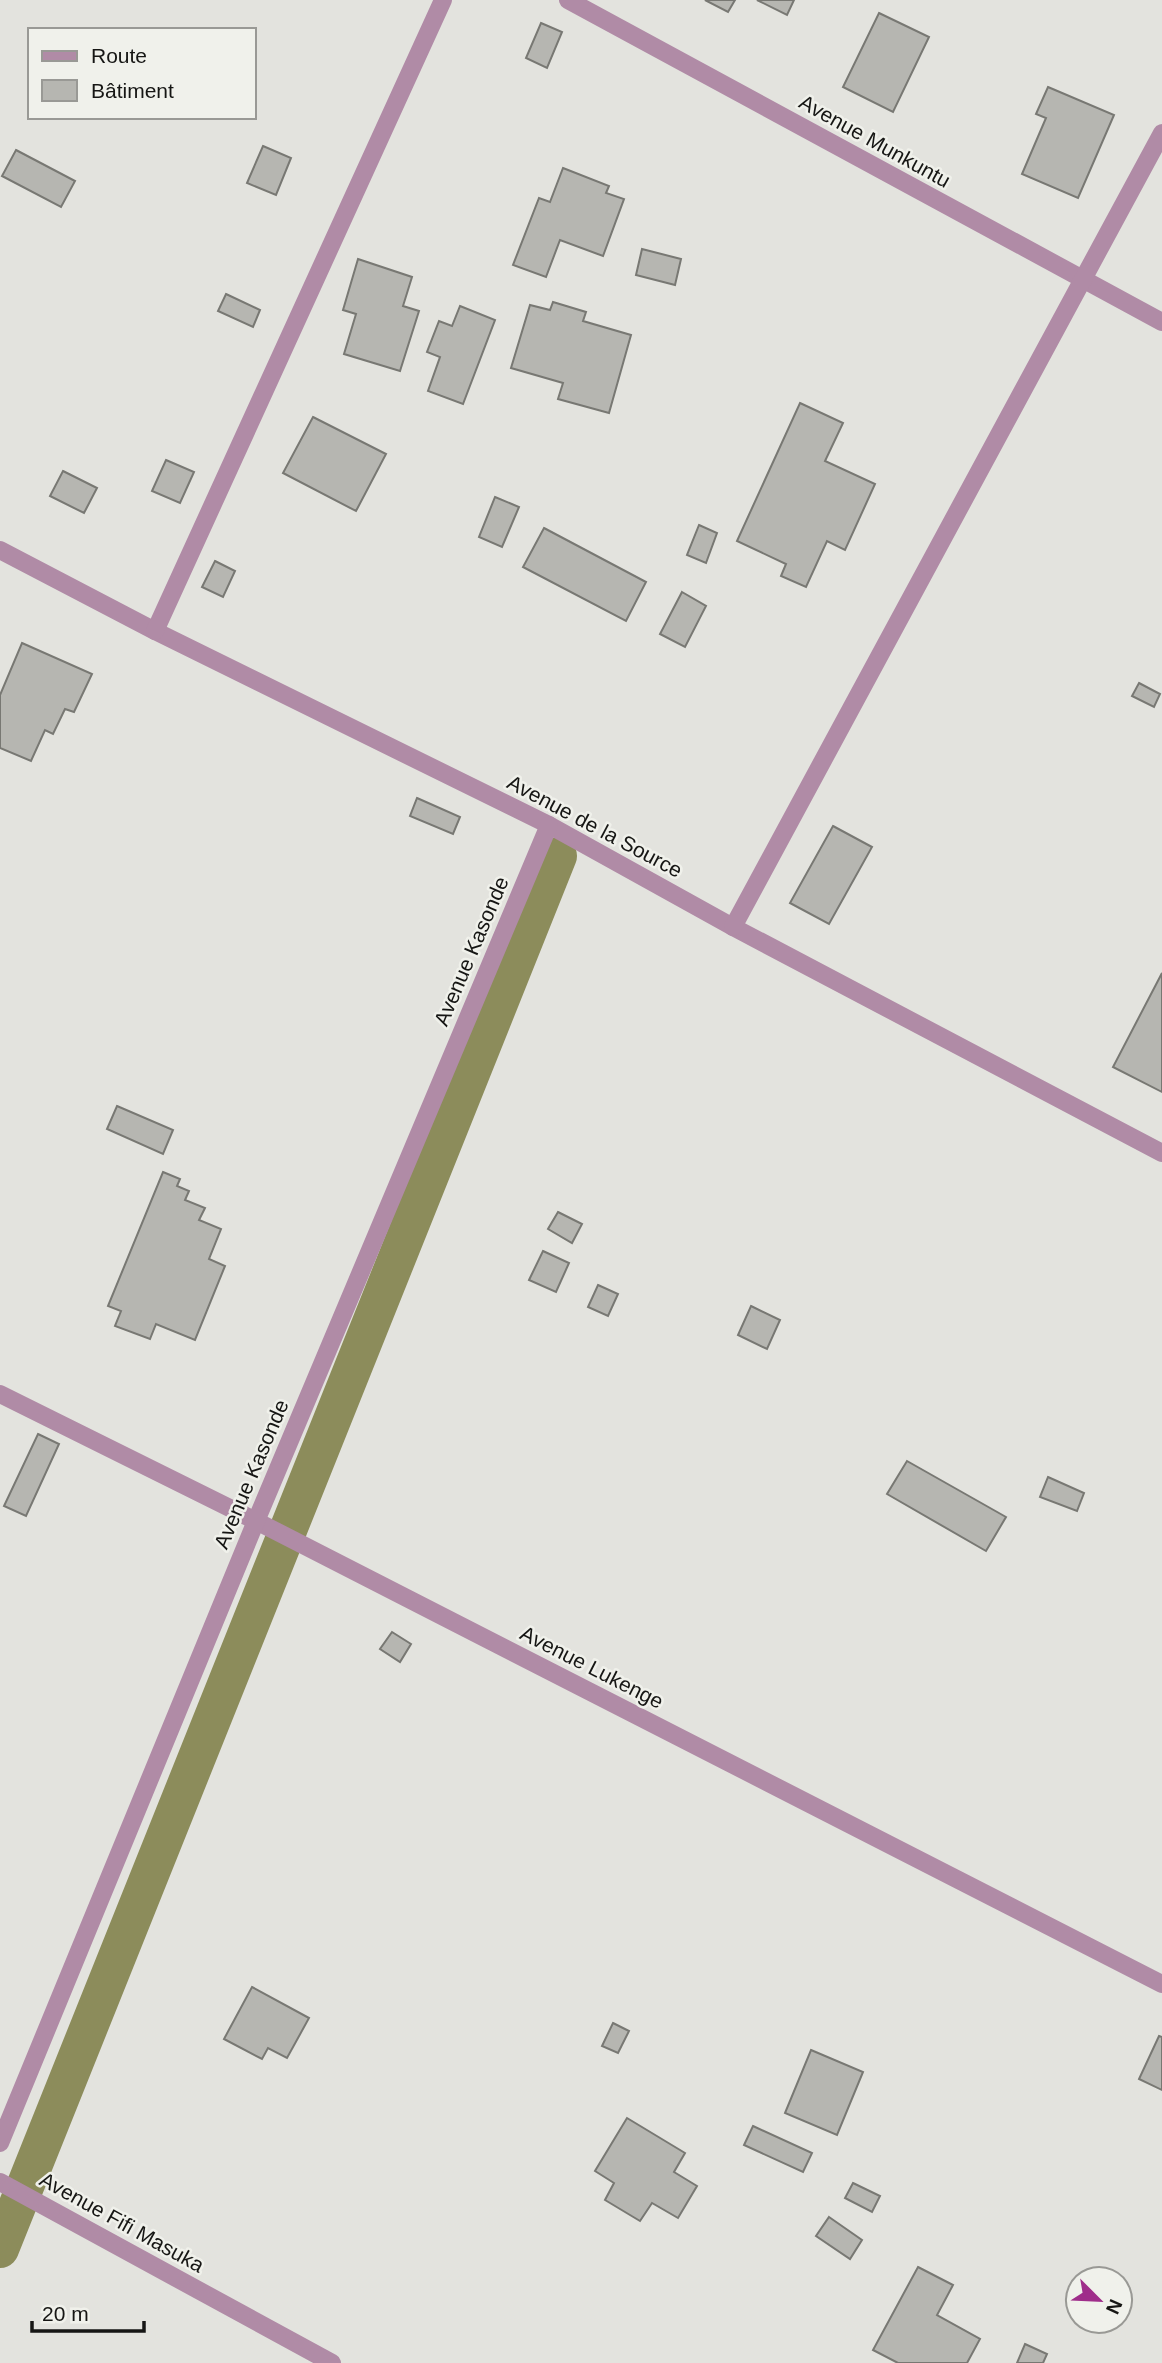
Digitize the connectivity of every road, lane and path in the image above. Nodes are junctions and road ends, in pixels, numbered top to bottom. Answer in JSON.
{"nodes":[{"id":1,"x":443,"y":0,"type":"edge"},
{"id":2,"x":568,"y":0,"type":"edge"},
{"id":3,"x":1162,"y":133,"type":"edge"},
{"id":4,"x":1082,"y":279,"type":"junction"},
{"id":5,"x":1162,"y":321,"type":"edge"},
{"id":6,"x":0,"y":550,"type":"edge"},
{"id":7,"x":155,"y":631,"type":"junction"},
{"id":8,"x":549,"y":825,"type":"junction"},
{"id":9,"x":733,"y":927,"type":"junction"},
{"id":10,"x":1162,"y":1153,"type":"edge"},
{"id":11,"x":0,"y":1394,"type":"edge"},
{"id":12,"x":256,"y":1521,"type":"junction"},
{"id":13,"x":1162,"y":1984,"type":"edge"},
{"id":14,"x":0,"y":2143,"type":"edge"},
{"id":15,"x":0,"y":2182,"type":"edge"},
{"id":16,"x":332,"y":2363,"type":"edge"}],
"edges":[{"from":1,"to":7,"type":"street"},
{"from":2,"to":4,"type":"street","name":"Avenue Munkuntu"},
{"from":3,"to":4,"type":"street"},
{"from":4,"to":5,"type":"street","name":"Avenue Munkuntu"},
{"from":4,"to":9,"type":"street"},
{"from":6,"to":7,"type":"street","name":"Avenue de la Source"},
{"from":7,"to":8,"type":"street","name":"Avenue de la Source"},
{"from":8,"to":9,"type":"street","name":"Avenue de la Source"},
{"from":8,"to":12,"type":"street","name":"Avenue Kasonde"},
{"from":9,"to":10,"type":"street","name":"Avenue de la Source"},
{"from":11,"to":12,"type":"street","name":"Avenue Lukenge"},
{"from":12,"to":13,"type":"street","name":"Avenue Lukenge"},
{"from":12,"to":14,"type":"street","name":"Avenue Kasonde"},
{"from":15,"to":16,"type":"street","name":"Avenue Fifi Masuka"}]}
